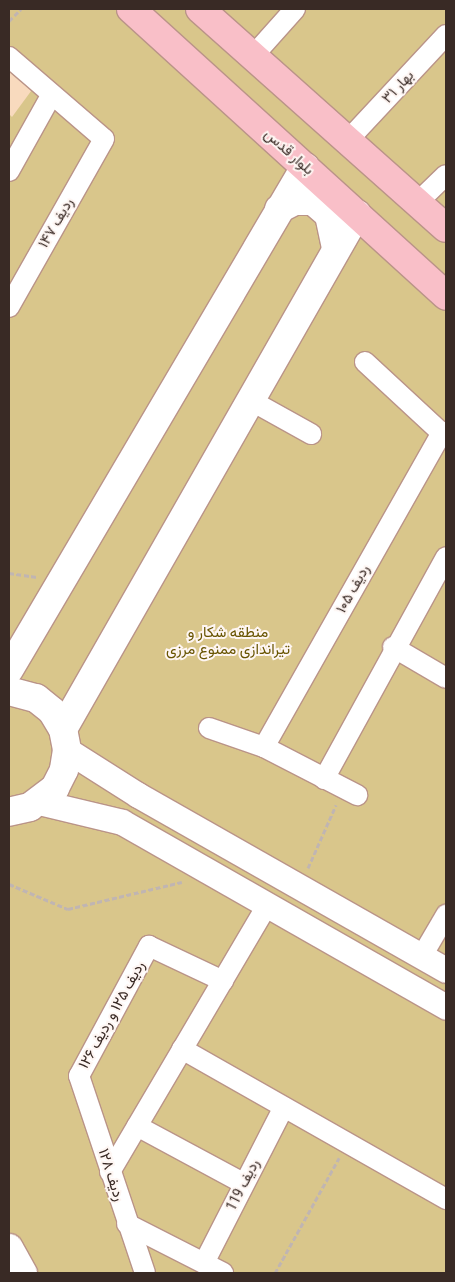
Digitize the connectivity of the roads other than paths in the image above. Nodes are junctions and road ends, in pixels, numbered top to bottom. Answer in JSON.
{"nodes":[{"id":1,"x":131,"y":9,"type":"edge"},
{"id":2,"x":200,"y":9,"type":"edge"},
{"id":3,"x":295,"y":9,"type":"edge"},
{"id":4,"x":446,"y":35,"type":"edge"},
{"id":5,"x":253,"y":56,"type":"junction"},
{"id":6,"x":9,"y":57,"type":"edge"},
{"id":7,"x":52,"y":96,"type":"junction"},
{"id":8,"x":350,"y":138,"type":"junction"},
{"id":9,"x":305,"y":167,"type":"junction"},
{"id":10,"x":9,"y":170,"type":"edge"},
{"id":11,"x":446,"y":175,"type":"edge"},
{"id":12,"x":419,"y":201,"type":"junction"},
{"id":13,"x":279,"y":209,"type":"junction"},
{"id":14,"x":357,"y":214,"type":"junction"},
{"id":15,"x":446,"y":228,"type":"edge"},
{"id":16,"x":336,"y":247,"type":"junction"},
{"id":17,"x":446,"y":296,"type":"edge"},
{"id":18,"x":9,"y":307,"type":"edge"},
{"id":19,"x":365,"y":362,"type":"dead end"},
{"id":20,"x":250,"y":400,"type":"junction"},
{"id":21,"x":311,"y":434,"type":"dead end"},
{"id":22,"x":444,"y":434,"type":"edge"},
{"id":23,"x":446,"y":557,"type":"edge"},
{"id":24,"x":440,"y":580,"type":"edge"},
{"id":25,"x":393,"y":647,"type":"junction"},
{"id":26,"x":9,"y":670,"type":"edge"},
{"id":27,"x":446,"y":678,"type":"edge"},
{"id":28,"x":9,"y":691,"type":"edge"},
{"id":29,"x":209,"y":728,"type":"dead end"},
{"id":30,"x":65,"y":739,"type":"junction"},
{"id":31,"x":264,"y":746,"type":"junction"},
{"id":32,"x":324,"y":778,"type":"junction"},
{"id":33,"x":350,"y":792,"type":"road end"},
{"id":34,"x":26,"y":807,"type":"edge"},
{"id":35,"x":9,"y":834,"type":"edge"},
{"id":36,"x":267,"y":905,"type":"junction"},
{"id":37,"x":446,"y":915,"type":"edge"},
{"id":38,"x":422,"y":956,"type":"junction"},
{"id":39,"x":446,"y":970,"type":"edge"},
{"id":40,"x":222,"y":981,"type":"junction"},
{"id":41,"x":446,"y":1007,"type":"edge"},
{"id":42,"x":182,"y":1049,"type":"junction"},
{"id":43,"x":79,"y":1076,"type":"joint"},
{"id":44,"x":284,"y":1107,"type":"junction"},
{"id":45,"x":137,"y":1126,"type":"junction"},
{"id":46,"x":110,"y":1172,"type":"junction"},
{"id":47,"x":243,"y":1183,"type":"junction"},
{"id":48,"x":446,"y":1199,"type":"edge"},
{"id":49,"x":127,"y":1224,"type":"junction"},
{"id":50,"x":9,"y":1248,"type":"edge"},
{"id":51,"x":204,"y":1263,"type":"junction"},
{"id":52,"x":23,"y":1273,"type":"edge"},
{"id":53,"x":145,"y":1273,"type":"edge"},
{"id":54,"x":223,"y":1273,"type":"edge"}],
"edges":[{"from":1,"to":9,"type":"main road","name":"بلوار قدس"},
{"from":2,"to":5,"type":"main road"},
{"from":3,"to":5,"type":"street"},
{"from":4,"to":8,"type":"street","name":"بهار ۳۱"},
{"from":5,"to":8,"type":"main road"},
{"from":6,"to":7,"type":"street"},
{"from":7,"to":10,"type":"street"},
{"from":7,"to":18,"type":"street","name":"ردیف ۱۴۷"},
{"from":8,"to":12,"type":"main road"},
{"from":9,"to":13,"type":"main road"},
{"from":9,"to":14,"type":"main road","name":"بلوار قدس"},
{"from":11,"to":12,"type":"street"},
{"from":12,"to":15,"type":"main road"},
{"from":13,"to":16,"type":"main road"},
{"from":13,"to":26,"type":"main road"},
{"from":14,"to":16,"type":"main road"},
{"from":14,"to":17,"type":"main road","name":"بلوار قدس"},
{"from":16,"to":20,"type":"main road"},
{"from":19,"to":22,"type":"street"},
{"from":20,"to":21,"type":"street"},
{"from":20,"to":30,"type":"main road"},
{"from":22,"to":31,"type":"street","name":"ردیف ۱۰۵"},
{"from":23,"to":24,"type":"street"},
{"from":24,"to":25,"type":"street"},
{"from":25,"to":27,"type":"street"},
{"from":25,"to":32,"type":"street"},
{"from":28,"to":30,"type":"main road"},
{"from":29,"to":31,"type":"street"},
{"from":30,"to":34,"type":"main road"},
{"from":30,"to":38,"type":"street"},
{"from":31,"to":32,"type":"street"},
{"from":32,"to":33,"type":"street"},
{"from":34,"to":35,"type":"main road"},
{"from":34,"to":36,"type":"street"},
{"from":36,"to":40,"type":"street"},
{"from":36,"to":41,"type":"street"},
{"from":37,"to":38,"type":"street"},
{"from":38,"to":39,"type":"street"},
{"from":40,"to":42,"type":"street"},
{"from":40,"to":43,"type":"street","name":"ردیف ۱۲۵ و ردیف ۱۲۶"},
{"from":42,"to":44,"type":"street"},
{"from":42,"to":45,"type":"street"},
{"from":43,"to":46,"type":"street","name":"ردیف ۱۲۸"},
{"from":44,"to":47,"type":"street","name":"ردیف 119"},
{"from":44,"to":48,"type":"street"},
{"from":45,"to":46,"type":"street"},
{"from":45,"to":47,"type":"street"},
{"from":46,"to":49,"type":"street","name":"ردیف ۱۲۸"},
{"from":47,"to":51,"type":"street","name":"ردیف 119"},
{"from":49,"to":51,"type":"street"},
{"from":49,"to":53,"type":"street","name":"ردیف ۱۲۸"},
{"from":50,"to":52,"type":"main road"},
{"from":51,"to":54,"type":"street"}]}
